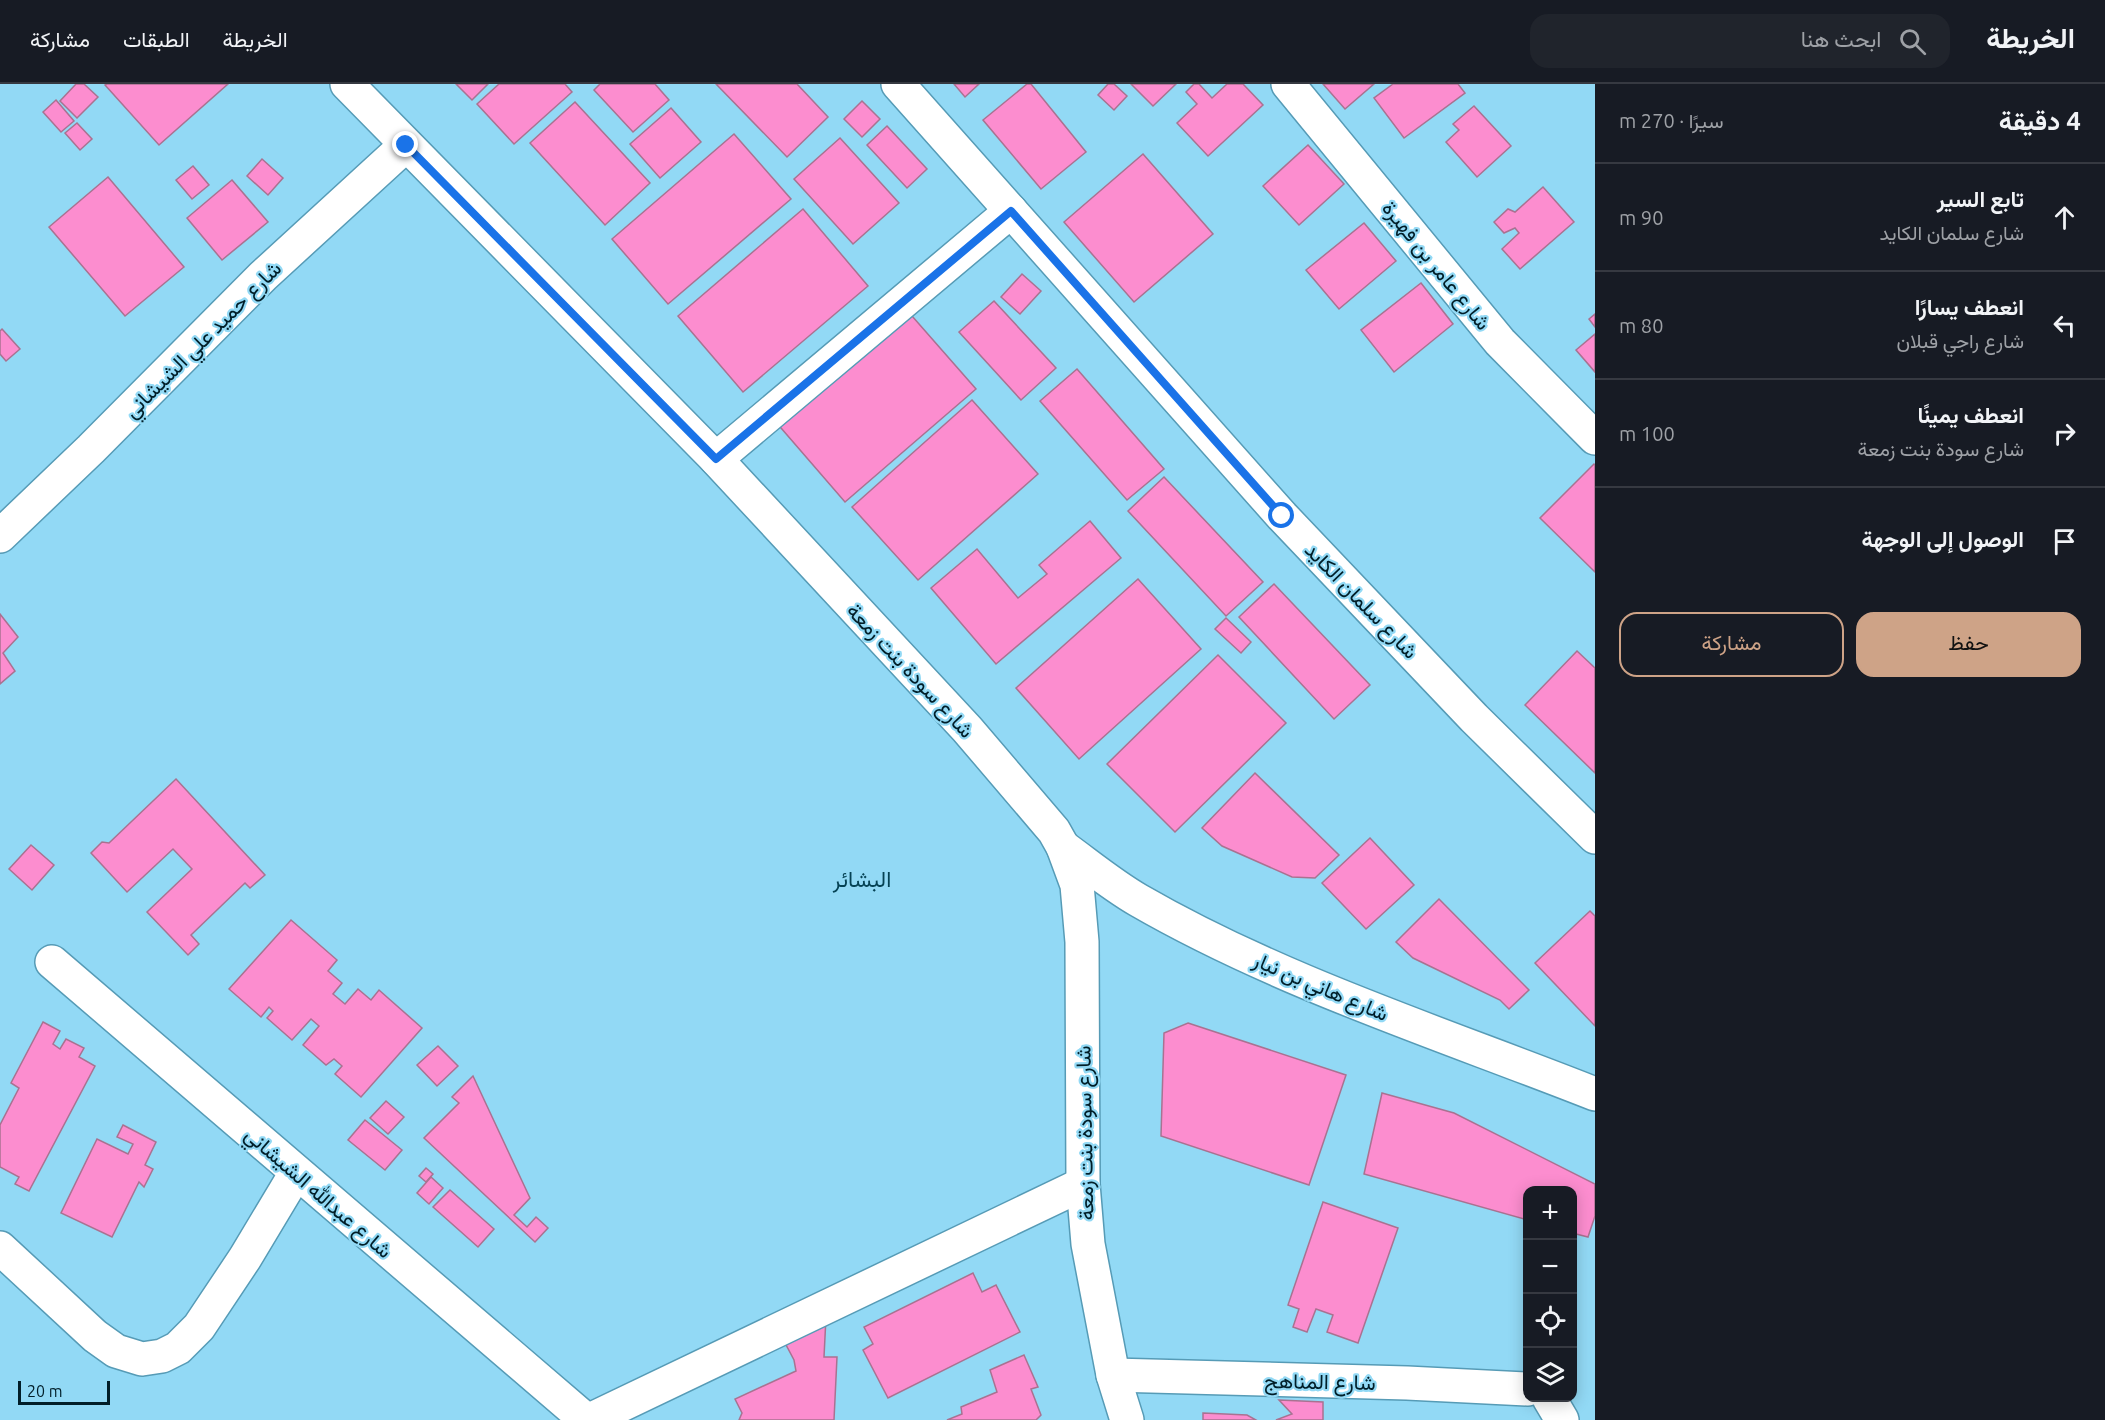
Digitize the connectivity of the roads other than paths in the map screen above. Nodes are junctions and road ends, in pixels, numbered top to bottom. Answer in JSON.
{"nodes":[{"id":1,"x":347,"y":84,"type":"edge"},
{"id":2,"x":898,"y":84,"type":"edge"},
{"id":3,"x":1288,"y":84,"type":"edge"},
{"id":4,"x":406,"y":145,"type":"junction"},
{"id":5,"x":1011,"y":211,"type":"junction"},
{"id":6,"x":1595,"y":438,"type":"edge"},
{"id":7,"x":716,"y":459,"type":"junction"},
{"id":8,"x":0,"y":536,"type":"edge"},
{"id":9,"x":1595,"y":837,"type":"edge"},
{"id":10,"x":1063,"y":847,"type":"junction"},
{"id":11,"x":52,"y":962,"type":"dead end"},
{"id":12,"x":1595,"y":1094,"type":"edge"},
{"id":13,"x":296,"y":1173,"type":"junction"},
{"id":14,"x":1083,"y":1184,"type":"junction"},
{"id":15,"x":0,"y":1248,"type":"edge"},
{"id":16,"x":1113,"y":1375,"type":"junction"},
{"id":17,"x":1523,"y":1389,"type":"edge"},
{"id":18,"x":1551,"y":1402,"type":"edge"},
{"id":19,"x":588,"y":1420,"type":"edge"},
{"id":20,"x":1127,"y":1420,"type":"edge"},
{"id":21,"x":1562,"y":1420,"type":"edge"}],
"edges":[{"from":1,"to":4,"type":"street","name":"شارع سودة بنت زمعة"},
{"from":2,"to":5,"type":"street","name":"شارع سلمان الكايد"},
{"from":3,"to":6,"type":"street","name":"شارع عامر بن فهيرة"},
{"from":4,"to":7,"type":"street","name":"شارع سودة بنت زمعة"},
{"from":4,"to":8,"type":"street","name":"شارع حميد علي الشيشاني"},
{"from":5,"to":7,"type":"street"},
{"from":5,"to":9,"type":"street","name":"شارع سلمان الكايد"},
{"from":7,"to":10,"type":"street","name":"شارع سودة بنت زمعة"},
{"from":10,"to":12,"type":"street","name":"شارع هاني بن نيار"},
{"from":10,"to":14,"type":"street","name":"شارع سودة بنت زمعة"},
{"from":11,"to":13,"type":"street","name":"شارع عبدالله الشيشاني"},
{"from":13,"to":15,"type":"street"},
{"from":13,"to":19,"type":"street","name":"شارع عبدالله الشيشاني"},
{"from":14,"to":16,"type":"street","name":"شارع سودة بنت زمعة"},
{"from":14,"to":19,"type":"street"},
{"from":16,"to":17,"type":"street","name":"شارع المناهج"},
{"from":16,"to":20,"type":"street","name":"شارع سودة بنت زمعة"},
{"from":18,"to":21,"type":"street"}]}
